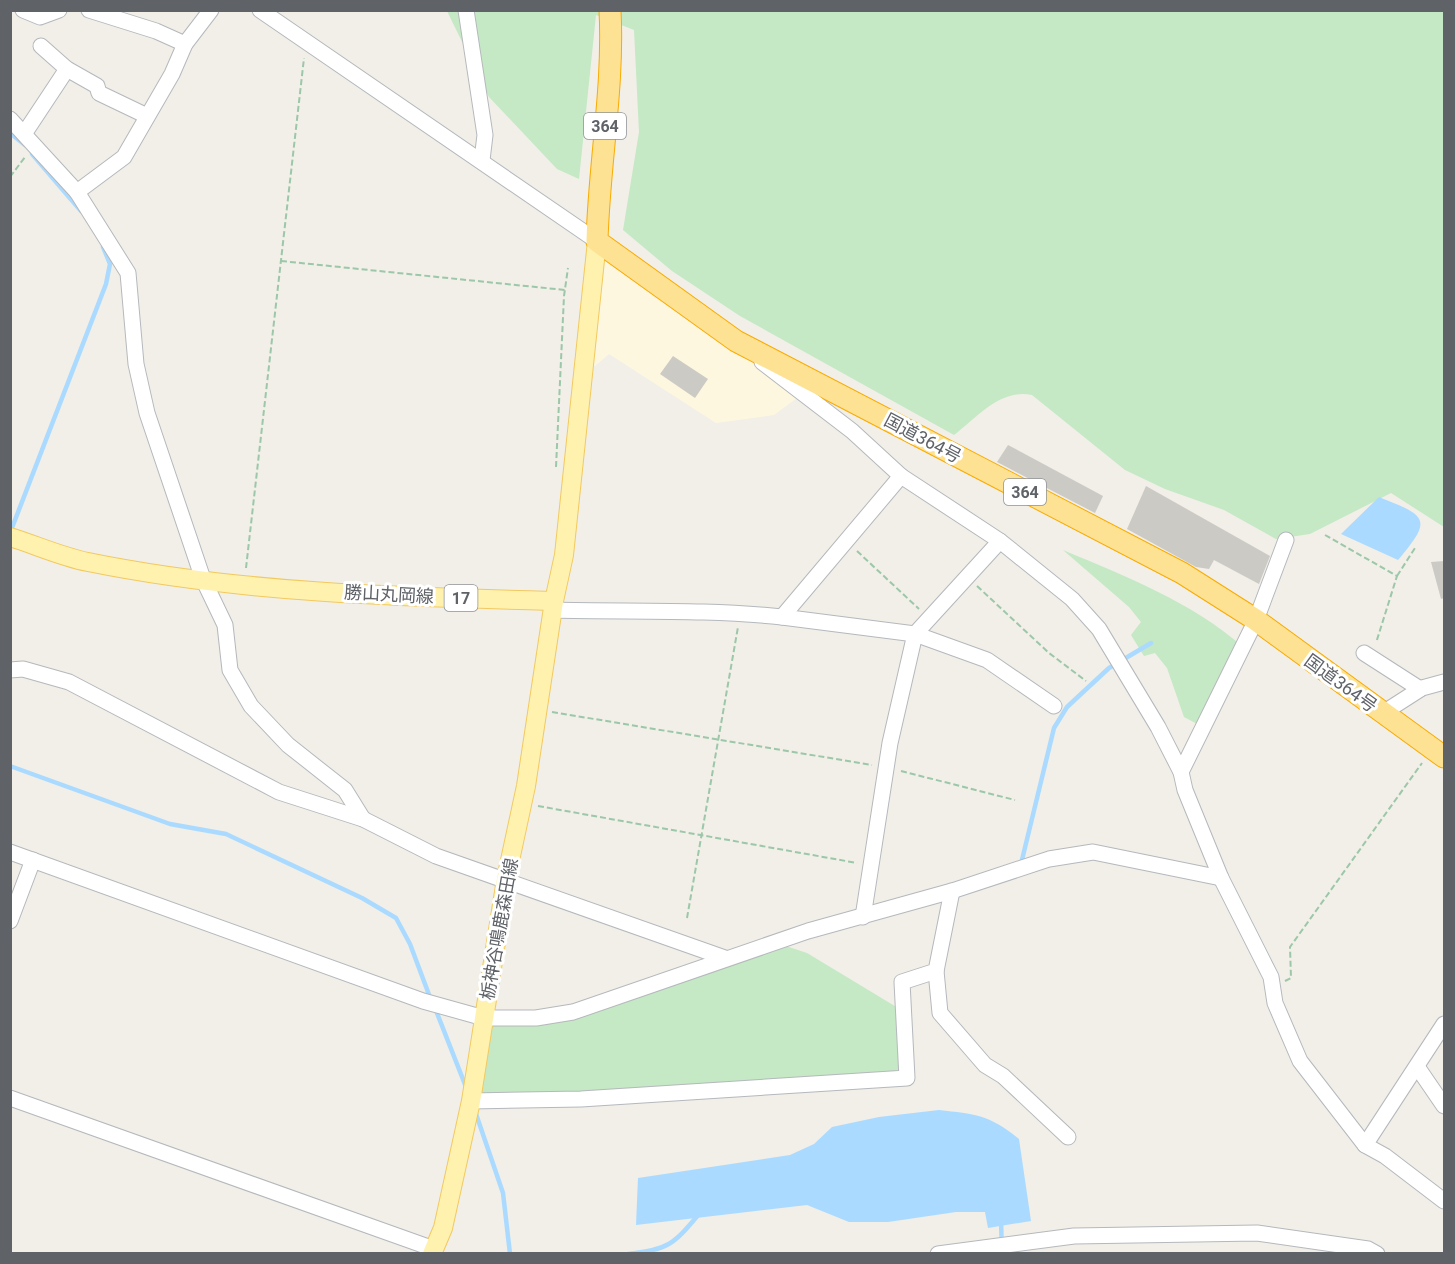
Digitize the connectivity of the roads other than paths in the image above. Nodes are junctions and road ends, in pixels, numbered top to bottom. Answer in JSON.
{"nodes":[{"id":1,"x":23,"y":10,"type":"edge"},
{"id":2,"x":59,"y":10,"type":"edge"},
{"id":3,"x":89,"y":10,"type":"edge"},
{"id":4,"x":211,"y":10,"type":"edge"},
{"id":5,"x":260,"y":10,"type":"edge"},
{"id":6,"x":465,"y":10,"type":"edge"},
{"id":7,"x":610,"y":10,"type":"edge"},
{"id":8,"x":185,"y":44,"type":"junction"},
{"id":9,"x":41,"y":46,"type":"dead end"},
{"id":10,"x":67,"y":69,"type":"junction"},
{"id":11,"x":147,"y":116,"type":"junction"},
{"id":12,"x":10,"y":119,"type":"edge"},
{"id":13,"x":29,"y":139,"type":"junction"},
{"id":14,"x":482,"y":160,"type":"junction"},
{"id":15,"x":76,"y":192,"type":"junction"},
{"id":16,"x":597,"y":242,"type":"junction"},
{"id":17,"x":736,"y":340,"type":"junction"},
{"id":18,"x":901,"y":476,"type":"junction"},
{"id":19,"x":10,"y":537,"type":"edge"},
{"id":20,"x":1286,"y":540,"type":"dead end"},
{"id":21,"x":1000,"y":541,"type":"junction"},
{"id":22,"x":203,"y":579,"type":"junction"},
{"id":23,"x":554,"y":606,"type":"junction"},
{"id":24,"x":782,"y":617,"type":"junction"},
{"id":25,"x":1256,"y":620,"type":"junction"},
{"id":26,"x":915,"y":634,"type":"junction"},
{"id":27,"x":1367,"y":655,"type":"road end"},
{"id":28,"x":10,"y":670,"type":"edge"},
{"id":29,"x":1444,"y":682,"type":"edge"},
{"id":30,"x":1419,"y":689,"type":"junction"},
{"id":31,"x":1054,"y":706,"type":"dead end"},
{"id":32,"x":1383,"y":713,"type":"junction"},
{"id":33,"x":1439,"y":753,"type":"edge"},
{"id":34,"x":1181,"y":772,"type":"junction"},
{"id":35,"x":363,"y":819,"type":"junction"},
{"id":36,"x":10,"y":852,"type":"edge"},
{"id":37,"x":33,"y":860,"type":"junction"},
{"id":38,"x":1221,"y":878,"type":"junction"},
{"id":39,"x":506,"y":879,"type":"junction"},
{"id":40,"x":952,"y":891,"type":"junction"},
{"id":41,"x":863,"y":917,"type":"junction"},
{"id":42,"x":10,"y":921,"type":"edge"},
{"id":43,"x":725,"y":958,"type":"junction"},
{"id":44,"x":936,"y":971,"type":"junction"},
{"id":45,"x":484,"y":1018,"type":"junction"},
{"id":46,"x":1444,"y":1024,"type":"edge"},
{"id":47,"x":1418,"y":1068,"type":"junction"},
{"id":48,"x":10,"y":1098,"type":"edge"},
{"id":49,"x":471,"y":1101,"type":"junction"},
{"id":50,"x":1444,"y":1106,"type":"edge"},
{"id":51,"x":1068,"y":1137,"type":"dead end"},
{"id":52,"x":1365,"y":1145,"type":"junction"},
{"id":53,"x":1444,"y":1201,"type":"edge"},
{"id":54,"x":433,"y":1251,"type":"edge"},
{"id":55,"x":938,"y":1254,"type":"edge"},
{"id":56,"x":1377,"y":1254,"type":"edge"}],
"edges":[{"from":1,"to":2,"type":"street"},
{"from":3,"to":8,"type":"street"},
{"from":4,"to":8,"type":"street"},
{"from":5,"to":14,"type":"street"},
{"from":6,"to":14,"type":"street"},
{"from":7,"to":16,"type":"highway","number":"364"},
{"from":8,"to":11,"type":"street"},
{"from":9,"to":10,"type":"street"},
{"from":10,"to":11,"type":"street"},
{"from":10,"to":13,"type":"street"},
{"from":11,"to":15,"type":"street"},
{"from":12,"to":13,"type":"street"},
{"from":13,"to":15,"type":"street"},
{"from":14,"to":16,"type":"street"},
{"from":15,"to":22,"type":"street"},
{"from":16,"to":17,"type":"highway","name":"国道364号","number":"364"},
{"from":16,"to":23,"type":"main road"},
{"from":17,"to":18,"type":"street"},
{"from":17,"to":25,"type":"highway","name":"国道364号","number":"364"},
{"from":18,"to":21,"type":"street"},
{"from":18,"to":24,"type":"street"},
{"from":19,"to":22,"type":"main road","name":"勝山丸岡線","number":"17"},
{"from":20,"to":25,"type":"street"},
{"from":21,"to":26,"type":"street"},
{"from":21,"to":34,"type":"street"},
{"from":22,"to":23,"type":"main road","name":"勝山丸岡線","number":"17"},
{"from":22,"to":35,"type":"street"},
{"from":23,"to":24,"type":"street"},
{"from":23,"to":39,"type":"main road","name":"栃神谷鳴鹿森田線"},
{"from":24,"to":26,"type":"street"},
{"from":25,"to":32,"type":"highway","name":"国道364号","number":"364"},
{"from":25,"to":34,"type":"street"},
{"from":26,"to":31,"type":"street"},
{"from":26,"to":41,"type":"street"},
{"from":27,"to":30,"type":"street"},
{"from":28,"to":35,"type":"street"},
{"from":29,"to":30,"type":"street"},
{"from":30,"to":32,"type":"street"},
{"from":32,"to":33,"type":"highway","name":"国道364号","number":"364"},
{"from":34,"to":38,"type":"street"},
{"from":35,"to":39,"type":"street"},
{"from":36,"to":37,"type":"street"},
{"from":37,"to":42,"type":"street"},
{"from":37,"to":45,"type":"street"},
{"from":38,"to":40,"type":"street"},
{"from":38,"to":52,"type":"street"},
{"from":39,"to":43,"type":"street"},
{"from":39,"to":45,"type":"main road","name":"栃神谷鳴鹿森田線"},
{"from":40,"to":41,"type":"street"},
{"from":40,"to":44,"type":"street"},
{"from":41,"to":43,"type":"street"},
{"from":43,"to":45,"type":"street"},
{"from":44,"to":49,"type":"street"},
{"from":44,"to":51,"type":"street"},
{"from":45,"to":49,"type":"main road","name":"栃神谷鳴鹿森田線"},
{"from":46,"to":47,"type":"street"},
{"from":47,"to":50,"type":"street"},
{"from":47,"to":52,"type":"street"},
{"from":48,"to":54,"type":"street"},
{"from":49,"to":54,"type":"main road","name":"栃神谷鳴鹿森田線"},
{"from":52,"to":53,"type":"street"},
{"from":55,"to":56,"type":"street"}]}
